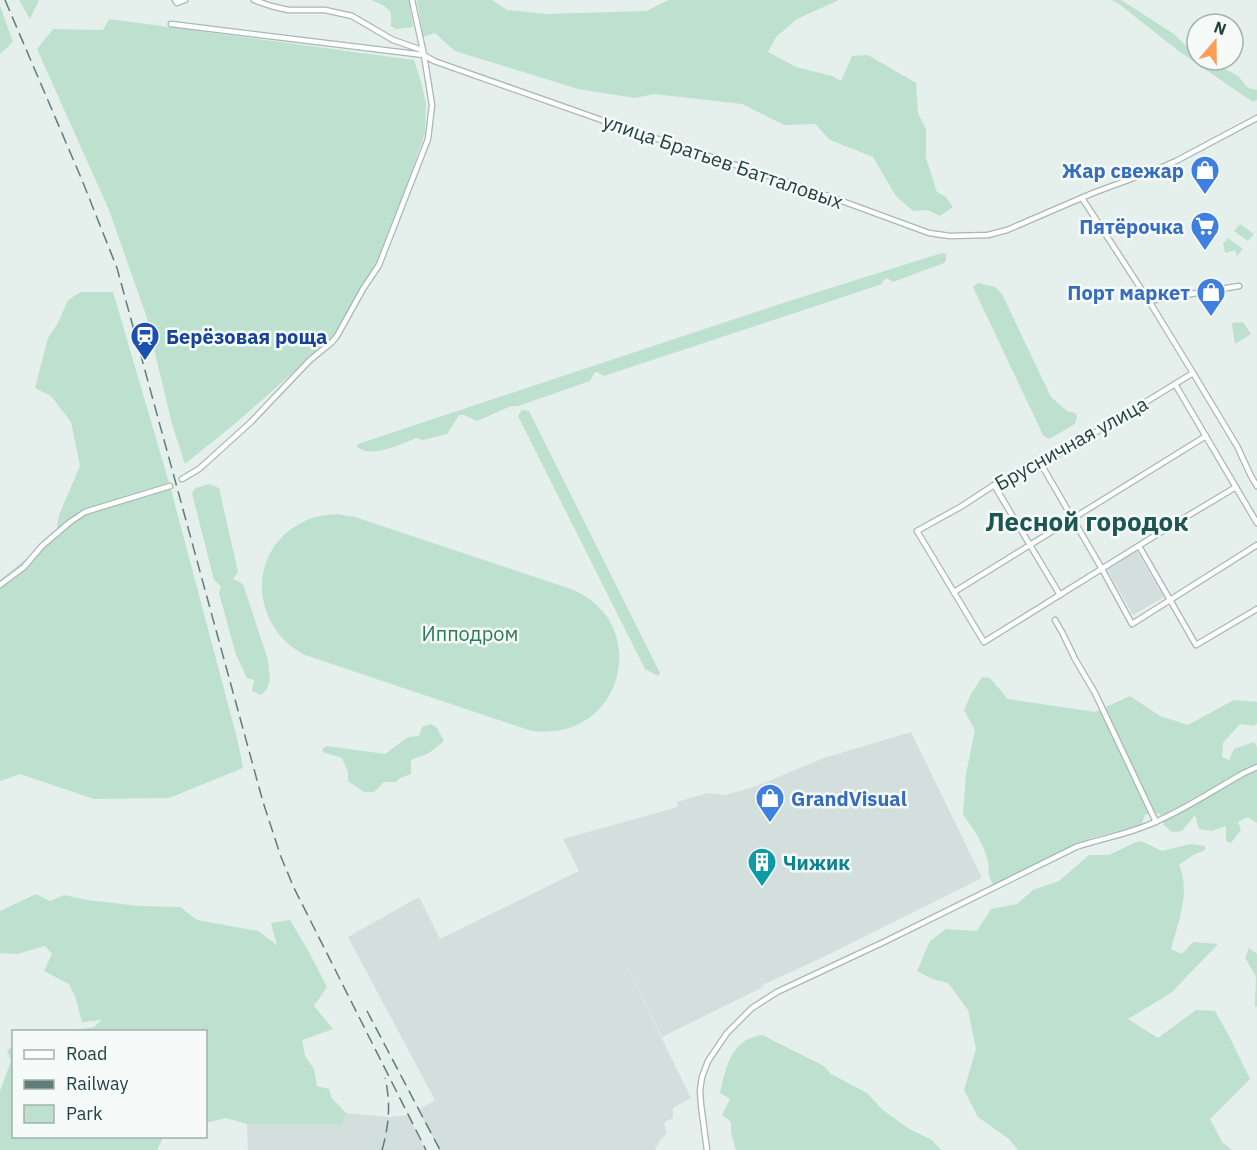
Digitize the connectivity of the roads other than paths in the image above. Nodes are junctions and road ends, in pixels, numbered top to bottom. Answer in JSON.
{"nodes":[{"id":1,"x":175,"y":0,"type":"edge"},
{"id":2,"x":185,"y":0,"type":"edge"},
{"id":3,"x":254,"y":0,"type":"edge"},
{"id":4,"x":412,"y":0,"type":"edge"},
{"id":5,"x":171,"y":24,"type":"dead end"},
{"id":6,"x":423,"y":53,"type":"junction"},
{"id":7,"x":1257,"y":118,"type":"edge"},
{"id":8,"x":1082,"y":198,"type":"junction"},
{"id":9,"x":1239,"y":286,"type":"dead end"},
{"id":10,"x":1149,"y":301,"type":"junction"},
{"id":11,"x":1193,"y":372,"type":"junction"},
{"id":12,"x":1175,"y":384,"type":"junction"},
{"id":13,"x":1206,"y":436,"type":"junction"},
{"id":14,"x":1041,"y":464,"type":"junction"},
{"id":15,"x":182,"y":479,"type":"dead end"},
{"id":16,"x":994,"y":485,"type":"junction"},
{"id":17,"x":170,"y":486,"type":"dead end"},
{"id":18,"x":1257,"y":486,"type":"edge"},
{"id":19,"x":1236,"y":487,"type":"junction"},
{"id":20,"x":1072,"y":519,"type":"junction"},
{"id":21,"x":1257,"y":524,"type":"edge"},
{"id":22,"x":1029,"y":545,"type":"junction"},
{"id":23,"x":1257,"y":545,"type":"edge"},
{"id":24,"x":1139,"y":546,"type":"junction"},
{"id":25,"x":1102,"y":569,"type":"junction"},
{"id":26,"x":0,"y":585,"type":"edge"},
{"id":27,"x":954,"y":592,"type":"junction"},
{"id":28,"x":1060,"y":595,"type":"junction"},
{"id":29,"x":1171,"y":600,"type":"junction"},
{"id":30,"x":1257,"y":609,"type":"edge"},
{"id":31,"x":1054,"y":620,"type":"dead end"},
{"id":32,"x":1257,"y":767,"type":"edge"},
{"id":33,"x":1156,"y":822,"type":"junction"},
{"id":34,"x":706,"y":1141,"type":"junction"},
{"id":35,"x":701,"y":1150,"type":"edge"},
{"id":36,"x":707,"y":1150,"type":"edge"}],
"edges":[{"from":1,"to":2,"type":"street"},
{"from":3,"to":6,"type":"street"},
{"from":4,"to":6,"type":"street"},
{"from":5,"to":6,"type":"street","name":"улица Братьев Батталовых"},
{"from":6,"to":8,"type":"street","name":"улица Братьев Батталовых"},
{"from":6,"to":15,"type":"street"},
{"from":7,"to":8,"type":"street","name":"улица Братьев Батталовых"},
{"from":8,"to":10,"type":"street"},
{"from":9,"to":10,"type":"street"},
{"from":10,"to":11,"type":"street"},
{"from":11,"to":12,"type":"street","name":"Брусничная улица"},
{"from":11,"to":18,"type":"street"},
{"from":12,"to":13,"type":"street"},
{"from":12,"to":14,"type":"street","name":"Брусничная улица"},
{"from":13,"to":19,"type":"street"},
{"from":13,"to":20,"type":"street"},
{"from":14,"to":16,"type":"street","name":"Брусничная улица"},
{"from":14,"to":20,"type":"street"},
{"from":16,"to":22,"type":"street"},
{"from":16,"to":27,"type":"street","name":"Брусничная улица"},
{"from":17,"to":26,"type":"street"},
{"from":19,"to":21,"type":"street"},
{"from":19,"to":24,"type":"street"},
{"from":20,"to":22,"type":"street"},
{"from":20,"to":25,"type":"street"},
{"from":22,"to":27,"type":"street"},
{"from":22,"to":28,"type":"street"},
{"from":23,"to":29,"type":"street"},
{"from":24,"to":25,"type":"street"},
{"from":24,"to":29,"type":"street"},
{"from":25,"to":28,"type":"street"},
{"from":25,"to":29,"type":"street"},
{"from":27,"to":28,"type":"street"},
{"from":29,"to":30,"type":"street"},
{"from":31,"to":33,"type":"street"},
{"from":32,"to":33,"type":"street"},
{"from":33,"to":34,"type":"street"},
{"from":34,"to":35,"type":"street"},
{"from":34,"to":36,"type":"street"}]}
